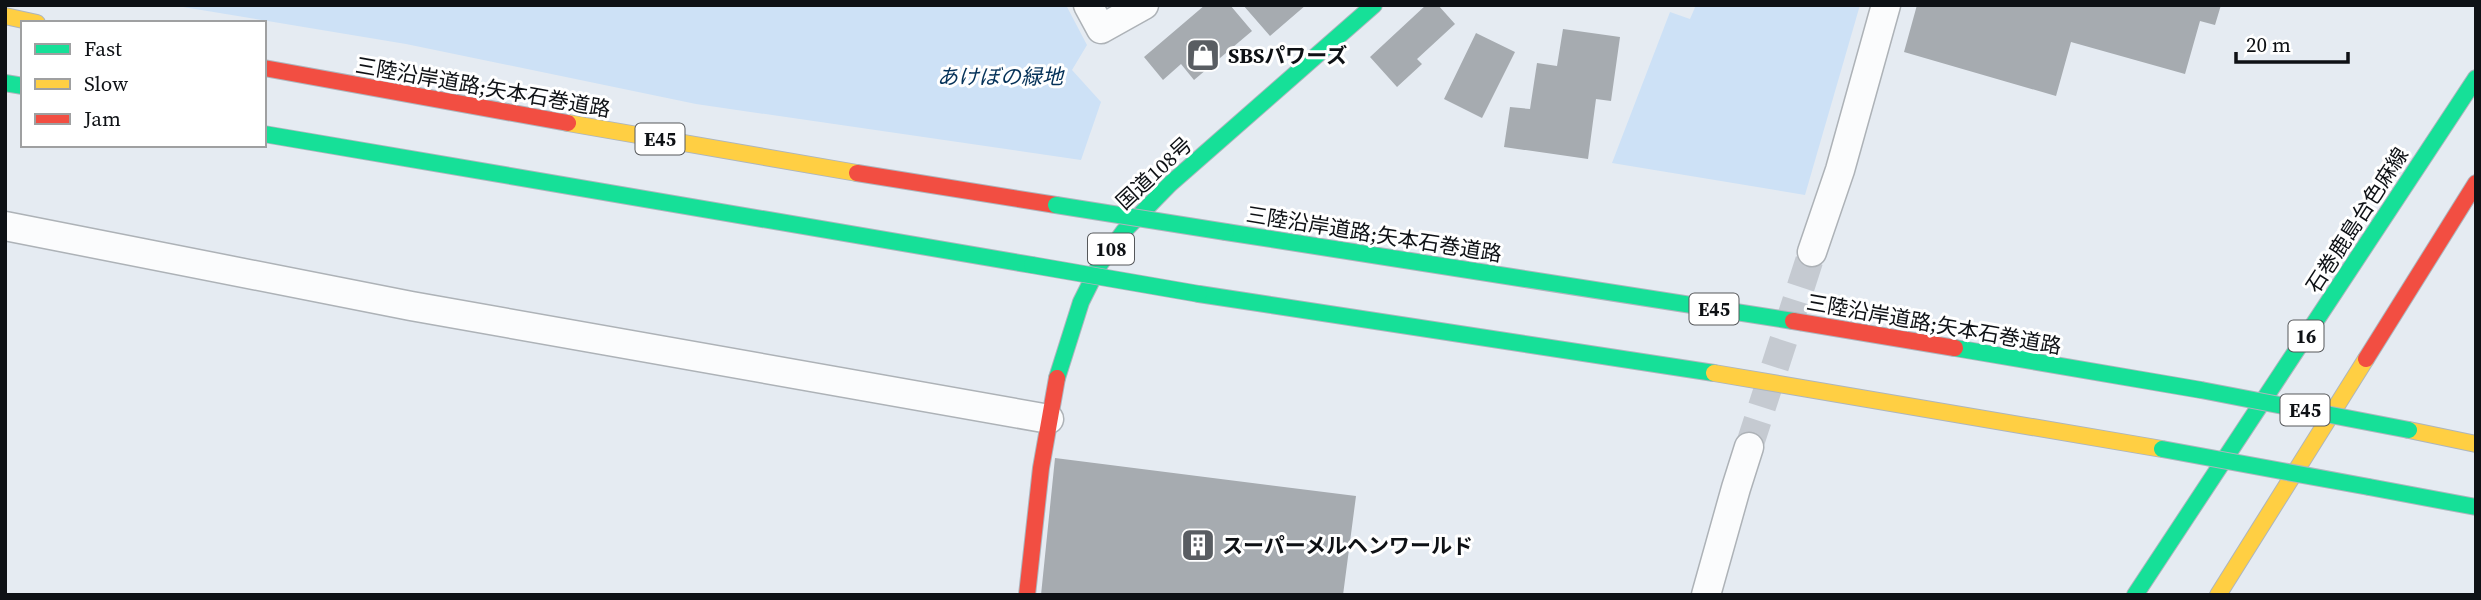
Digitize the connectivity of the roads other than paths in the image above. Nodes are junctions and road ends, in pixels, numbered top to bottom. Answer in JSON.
{"nodes":[{"id":1,"x":1088,"y":5,"type":"edge"},
{"id":2,"x":1144,"y":5,"type":"edge"},
{"id":3,"x":1374,"y":5,"type":"edge"},
{"id":4,"x":1886,"y":5,"type":"edge"},
{"id":5,"x":5,"y":16,"type":"edge"},
{"id":6,"x":28,"y":21,"type":"edge"},
{"id":7,"x":266,"y":68,"type":"edge"},
{"id":8,"x":2476,"y":78,"type":"edge"},
{"id":9,"x":266,"y":134,"type":"edge"},
{"id":10,"x":2476,"y":183,"type":"edge"},
{"id":11,"x":5,"y":226,"type":"edge"},
{"id":12,"x":1812,"y":252,"type":"tunnel mouth"},
{"id":13,"x":1049,"y":419,"type":"junction"},
{"id":14,"x":2476,"y":444,"type":"edge"},
{"id":15,"x":1749,"y":447,"type":"tunnel mouth"},
{"id":16,"x":2476,"y":507,"type":"edge"},
{"id":17,"x":1027,"y":595,"type":"edge"},
{"id":18,"x":1706,"y":595,"type":"edge"},
{"id":19,"x":2135,"y":595,"type":"edge"},
{"id":20,"x":2218,"y":595,"type":"edge"}],
"edges":[{"from":1,"to":2,"type":"street"},
{"from":3,"to":13,"type":"main road","name":"国道108号","number":"108"},
{"from":4,"to":12,"type":"street"},
{"from":5,"to":6,"type":"main road"},
{"from":7,"to":14,"type":"main road","name":"三陸沿岸道路;矢本石巻道路","number":"E45","bridge":true},
{"from":8,"to":19,"type":"main road","name":"石巻鹿島台色麻線","number":"16"},
{"from":9,"to":16,"type":"main road","bridge":true},
{"from":10,"to":20,"type":"main road"},
{"from":11,"to":13,"type":"street"},
{"from":13,"to":17,"type":"main road","name":"国道108号","number":"108"},
{"from":15,"to":18,"type":"street"}]}
